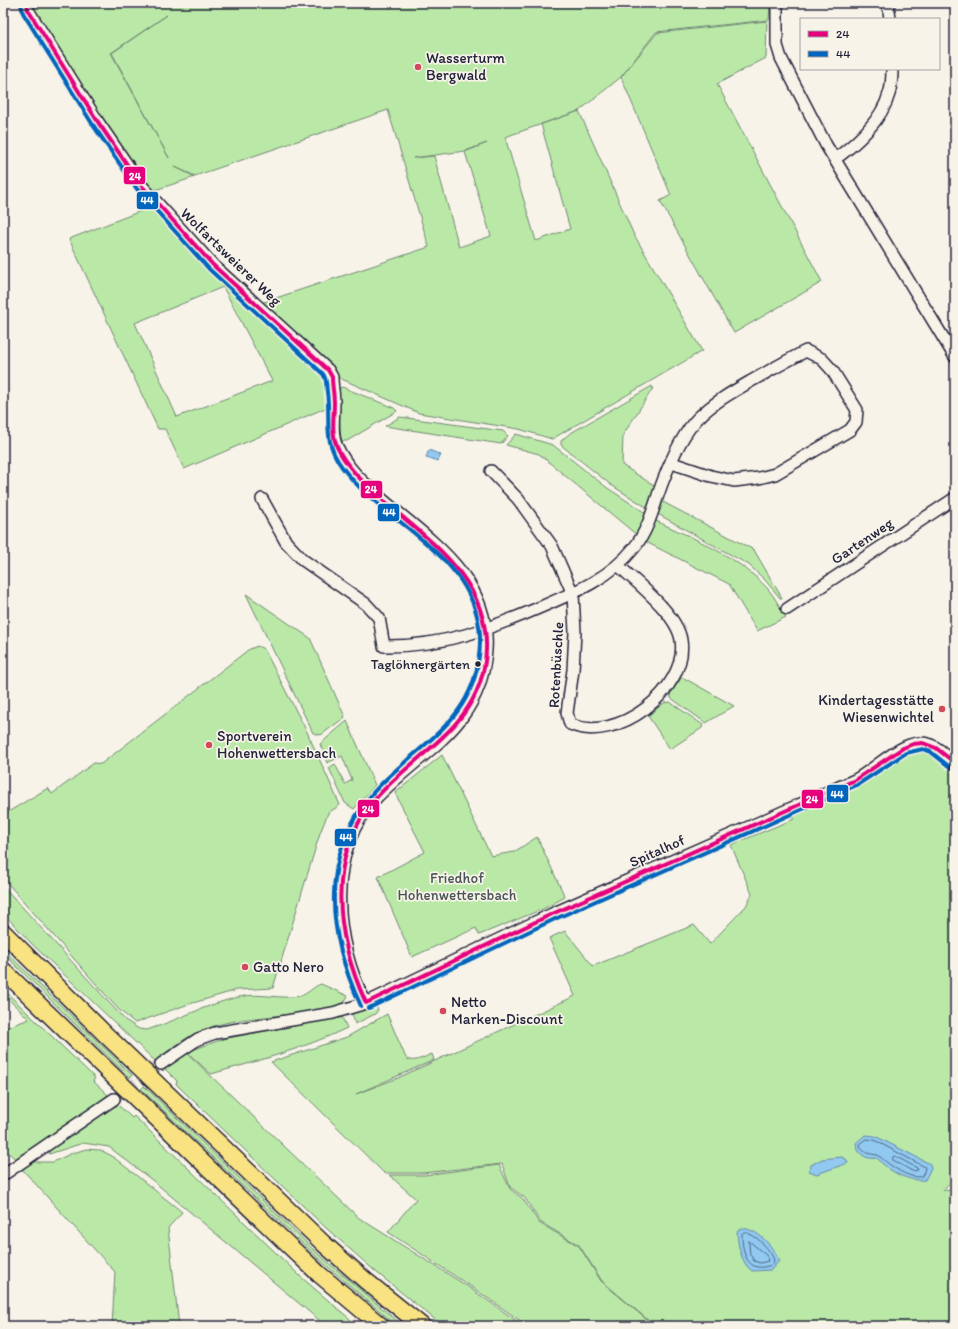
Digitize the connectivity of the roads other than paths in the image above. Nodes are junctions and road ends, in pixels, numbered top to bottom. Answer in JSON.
{"nodes":[{"id":1,"x":27,"y":3,"type":"edge"},
{"id":2,"x":777,"y":3,"type":"edge"},
{"id":3,"x":888,"y":3,"type":"edge"},
{"id":4,"x":890,"y":18,"type":"edge"},
{"id":5,"x":892,"y":70,"type":"edge"},
{"id":6,"x":835,"y":159,"type":"junction"},
{"id":7,"x":955,"y":357,"type":"edge"},
{"id":8,"x":672,"y":463,"type":"junction"},
{"id":9,"x":491,"y":470,"type":"dead end"},
{"id":10,"x":955,"y":498,"type":"edge"},
{"id":11,"x":262,"y":499,"type":"dead end"},
{"id":12,"x":619,"y":566,"type":"junction"},
{"id":13,"x":573,"y":594,"type":"junction"},
{"id":14,"x":787,"y":610,"type":"dead end"},
{"id":15,"x":486,"y":630,"type":"junction"},
{"id":16,"x":955,"y":763,"type":"edge"},
{"id":17,"x":3,"y":932,"type":"edge"},
{"id":18,"x":3,"y":970,"type":"edge"},
{"id":19,"x":366,"y":1003,"type":"junction"},
{"id":20,"x":161,"y":1064,"type":"tunnel mouth"},
{"id":21,"x":114,"y":1098,"type":"tunnel mouth"},
{"id":22,"x":3,"y":1175,"type":"edge"},
{"id":23,"x":381,"y":1326,"type":"edge"},
{"id":24,"x":422,"y":1326,"type":"edge"}],
"edges":[{"from":1,"to":15,"type":"street","name":"Wolfartsweierer Weg"},
{"from":2,"to":6,"type":"street"},
{"from":3,"to":4,"type":"street"},
{"from":5,"to":6,"type":"street"},
{"from":6,"to":7,"type":"street"},
{"from":8,"to":8,"type":"street"},
{"from":8,"to":12,"type":"street"},
{"from":9,"to":13,"type":"street","name":"Rotenbüschle"},
{"from":10,"to":14,"type":"street","name":"Gartenweg"},
{"from":11,"to":15,"type":"street"},
{"from":12,"to":13,"type":"street"},
{"from":12,"to":13,"type":"street","name":"Rotenbüschle"},
{"from":13,"to":15,"type":"street"},
{"from":15,"to":19,"type":"street"},
{"from":16,"to":19,"type":"street","name":"Spitalhof"},
{"from":17,"to":24,"type":"highway"},
{"from":18,"to":23,"type":"highway"},
{"from":19,"to":20,"type":"street","name":"Spitalhof"},
{"from":21,"to":22,"type":"street"}]}
